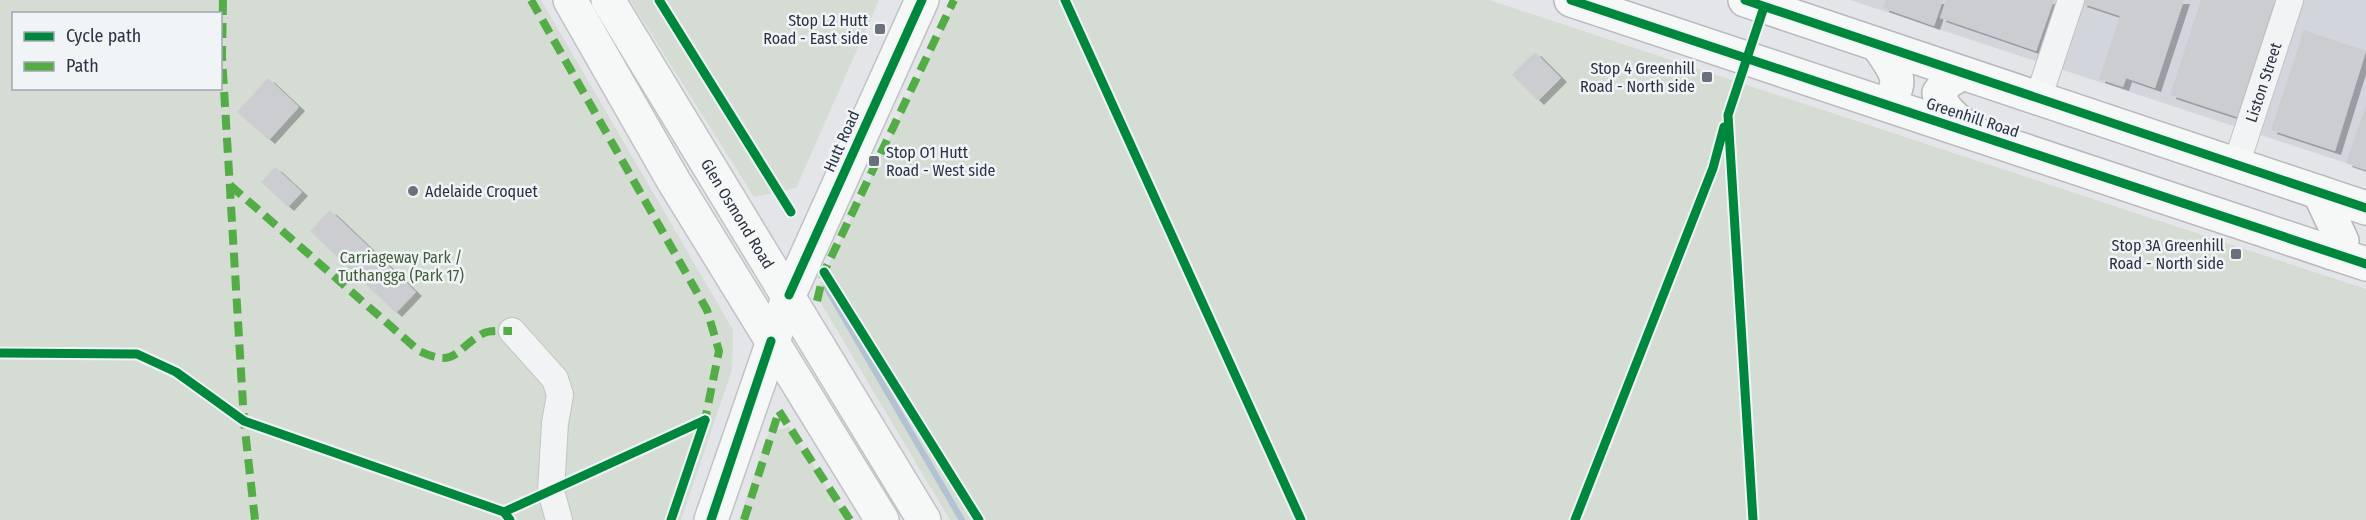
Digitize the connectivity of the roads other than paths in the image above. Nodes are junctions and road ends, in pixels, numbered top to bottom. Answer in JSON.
{"nodes":[{"id":1,"x":570,"y":0,"type":"edge"},
{"id":2,"x":608,"y":0,"type":"edge"},
{"id":3,"x":922,"y":0,"type":"edge"},
{"id":4,"x":2071,"y":0,"type":"edge"},
{"id":5,"x":2290,"y":0,"type":"edge"},
{"id":6,"x":1583,"y":2,"type":"edge"},
{"id":7,"x":1758,"y":2,"type":"edge"},
{"id":8,"x":1878,"y":45,"type":"junction"},
{"id":9,"x":1962,"y":73,"type":"junction"},
{"id":10,"x":2038,"y":99,"type":"junction"},
{"id":11,"x":1884,"y":104,"type":"junction"},
{"id":12,"x":1971,"y":132,"type":"junction"},
{"id":13,"x":2236,"y":165,"type":"junction"},
{"id":14,"x":2319,"y":192,"type":"junction"},
{"id":15,"x":2366,"y":208,"type":"edge"},
{"id":16,"x":2332,"y":253,"type":"junction"},
{"id":17,"x":2366,"y":264,"type":"edge"},
{"id":18,"x":789,"y":294,"type":"junction"},
{"id":19,"x":512,"y":331,"type":"dead end"},
{"id":20,"x":771,"y":341,"type":"junction"},
{"id":21,"x":559,"y":520,"type":"edge"},
{"id":22,"x":711,"y":520,"type":"edge"},
{"id":23,"x":882,"y":520,"type":"edge"},
{"id":24,"x":924,"y":520,"type":"edge"}],
"edges":[{"from":1,"to":20,"type":"main road"},
{"from":2,"to":18,"type":"main road","name":"Glen Osmond Road"},
{"from":3,"to":18,"type":"main road","name":"Hutt Road"},
{"from":4,"to":10,"type":"street"},
{"from":5,"to":13,"type":"street","name":"Liston Street"},
{"from":6,"to":11,"type":"main road","name":"Greenhill Road"},
{"from":7,"to":8,"type":"main road"},
{"from":8,"to":9,"type":"main road"},
{"from":8,"to":11,"type":"main road"},
{"from":9,"to":10,"type":"main road"},
{"from":9,"to":12,"type":"main road"},
{"from":10,"to":13,"type":"main road"},
{"from":11,"to":12,"type":"main road","name":"Greenhill Road"},
{"from":12,"to":16,"type":"main road","name":"Greenhill Road"},
{"from":13,"to":14,"type":"main road"},
{"from":14,"to":15,"type":"main road"},
{"from":14,"to":16,"type":"main road"},
{"from":16,"to":17,"type":"main road","name":"Greenhill Road"},
{"from":18,"to":20,"type":"main road","name":"Hutt Road"},
{"from":18,"to":24,"type":"main road","name":"Glen Osmond Road"},
{"from":19,"to":21,"type":"street"},
{"from":20,"to":22,"type":"main road","name":"Hutt Road"},
{"from":20,"to":23,"type":"main road"}]}
